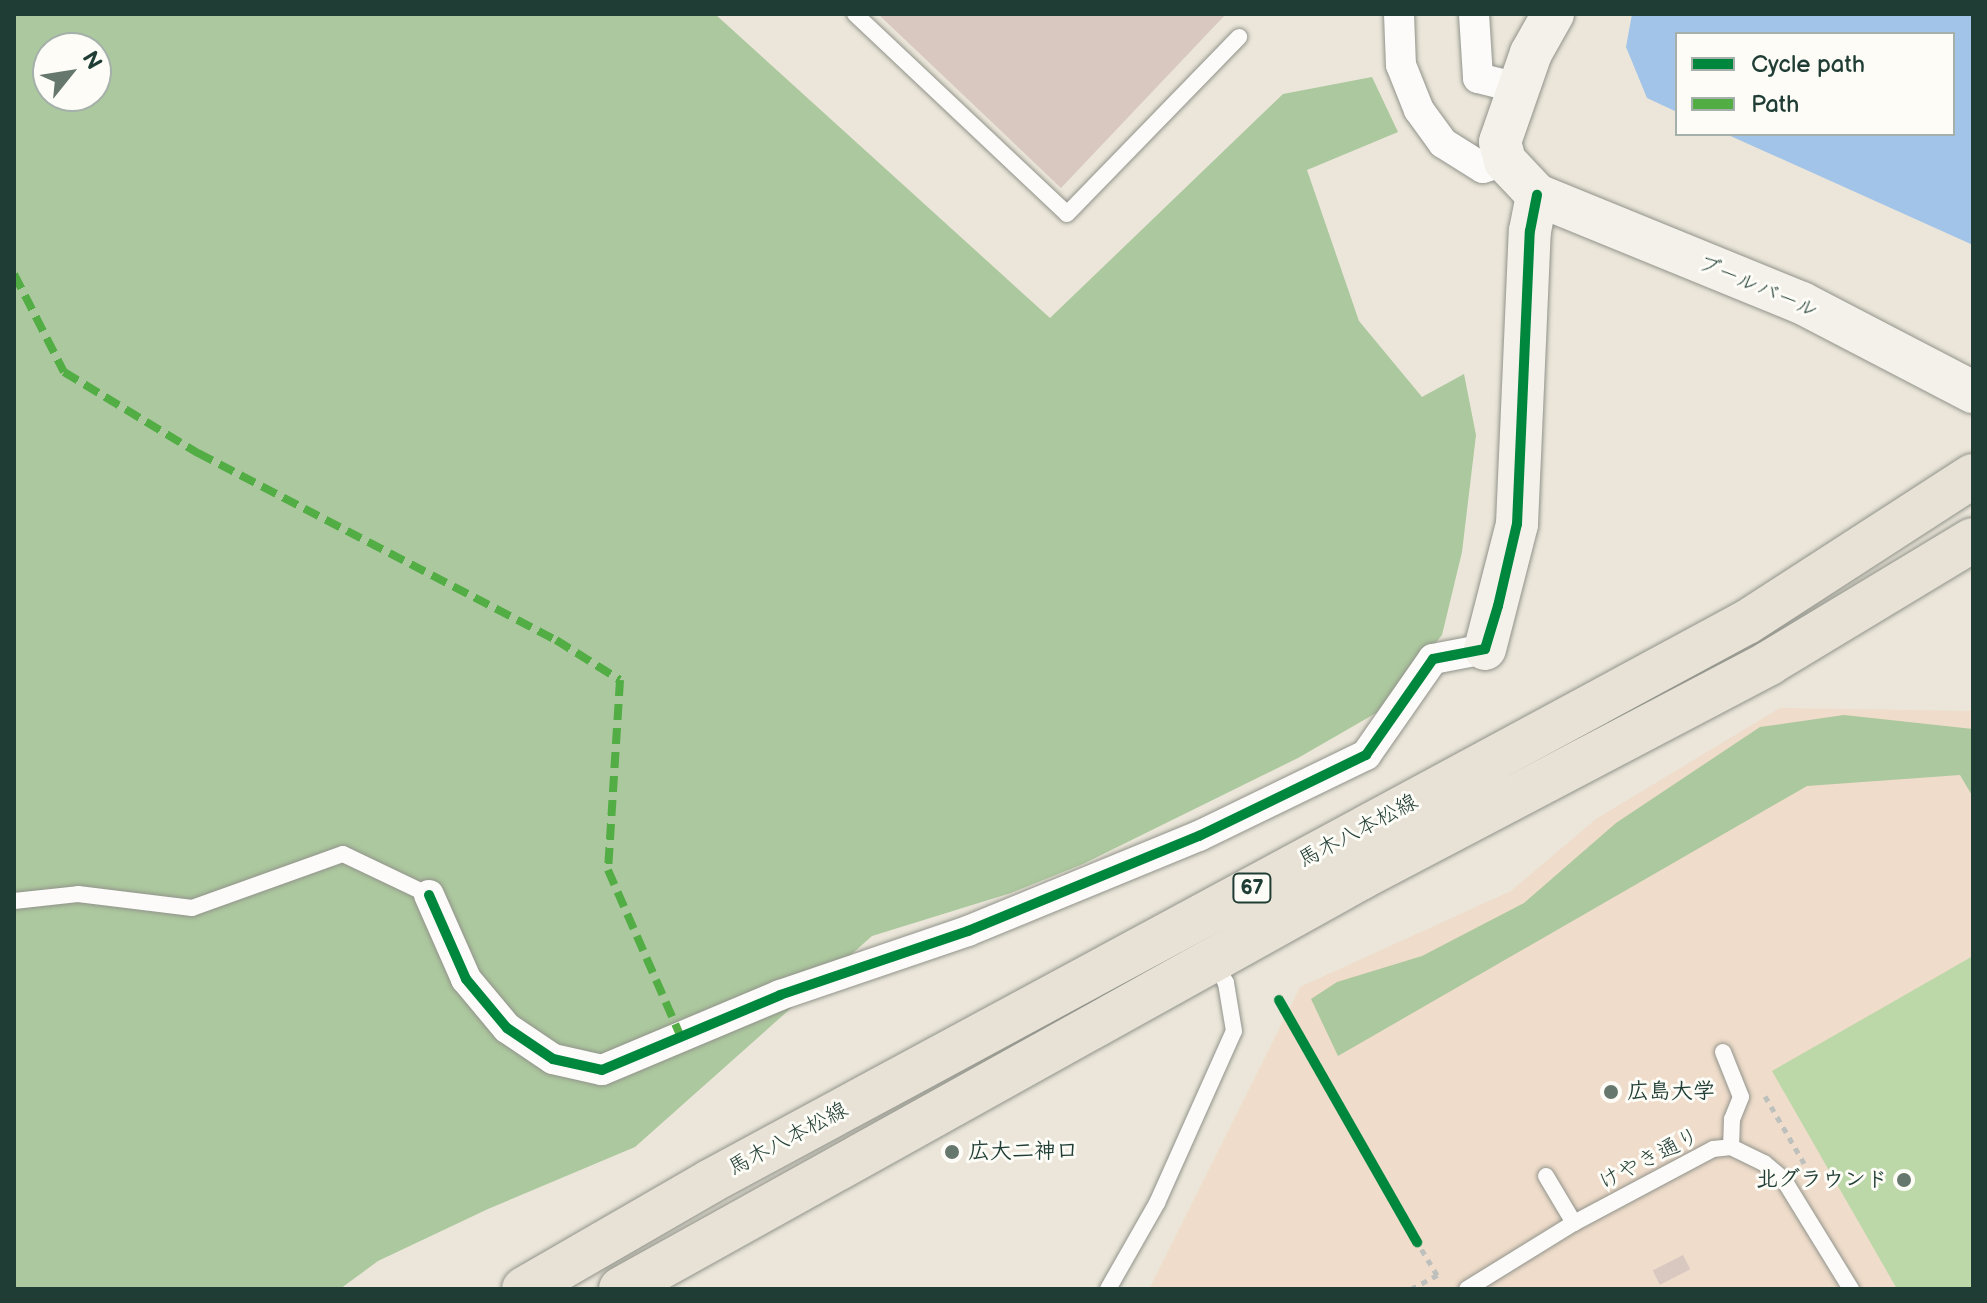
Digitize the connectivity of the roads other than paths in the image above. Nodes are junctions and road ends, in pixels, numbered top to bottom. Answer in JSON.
{"nodes":[{"id":1,"x":855,"y":14,"type":"edge"},
{"id":2,"x":1399,"y":14,"type":"edge"},
{"id":3,"x":1474,"y":14,"type":"edge"},
{"id":4,"x":1553,"y":14,"type":"edge"},
{"id":5,"x":1239,"y":37,"type":"dead end"},
{"id":6,"x":1518,"y":88,"type":"junction"},
{"id":7,"x":1505,"y":161,"type":"junction"},
{"id":8,"x":1537,"y":195,"type":"junction"},
{"id":9,"x":1973,"y":392,"type":"edge"},
{"id":10,"x":1973,"y":476,"type":"edge"},
{"id":11,"x":1973,"y":540,"type":"edge"},
{"id":12,"x":1485,"y":649,"type":"joint"},
{"id":13,"x":429,"y":895,"type":"joint"},
{"id":14,"x":14,"y":901,"type":"edge"},
{"id":15,"x":1213,"y":960,"type":"junction"},
{"id":16,"x":1723,"y":1052,"type":"dead end"},
{"id":17,"x":1731,"y":1147,"type":"junction"},
{"id":18,"x":1546,"y":1176,"type":"dead end"},
{"id":19,"x":1574,"y":1223,"type":"junction"},
{"id":20,"x":524,"y":1289,"type":"edge"},
{"id":21,"x":621,"y":1289,"type":"edge"},
{"id":22,"x":1108,"y":1289,"type":"edge"},
{"id":23,"x":1467,"y":1289,"type":"edge"},
{"id":24,"x":1851,"y":1289,"type":"edge"}],
"edges":[{"from":1,"to":5,"type":"lane"},
{"from":2,"to":7,"type":"street"},
{"from":3,"to":6,"type":"street"},
{"from":4,"to":6,"type":"street"},
{"from":6,"to":7,"type":"street"},
{"from":7,"to":8,"type":"street"},
{"from":8,"to":9,"type":"street","name":"ブールバール"},
{"from":8,"to":12,"type":"street"},
{"from":10,"to":20,"type":"main road","name":"馬木八本松線","number":"67"},
{"from":11,"to":15,"type":"main road","name":"馬木八本松線","number":"67"},
{"from":12,"to":13,"type":"street"},
{"from":13,"to":14,"type":"lane"},
{"from":15,"to":21,"type":"main road","name":"馬木八本松線","number":"67"},
{"from":15,"to":22,"type":"lane"},
{"from":16,"to":17,"type":"lane"},
{"from":17,"to":19,"type":"lane","name":"けやき通り"},
{"from":17,"to":24,"type":"lane","name":"けやき通り"},
{"from":18,"to":19,"type":"lane"},
{"from":19,"to":23,"type":"lane","name":"けやき通り"}]}
